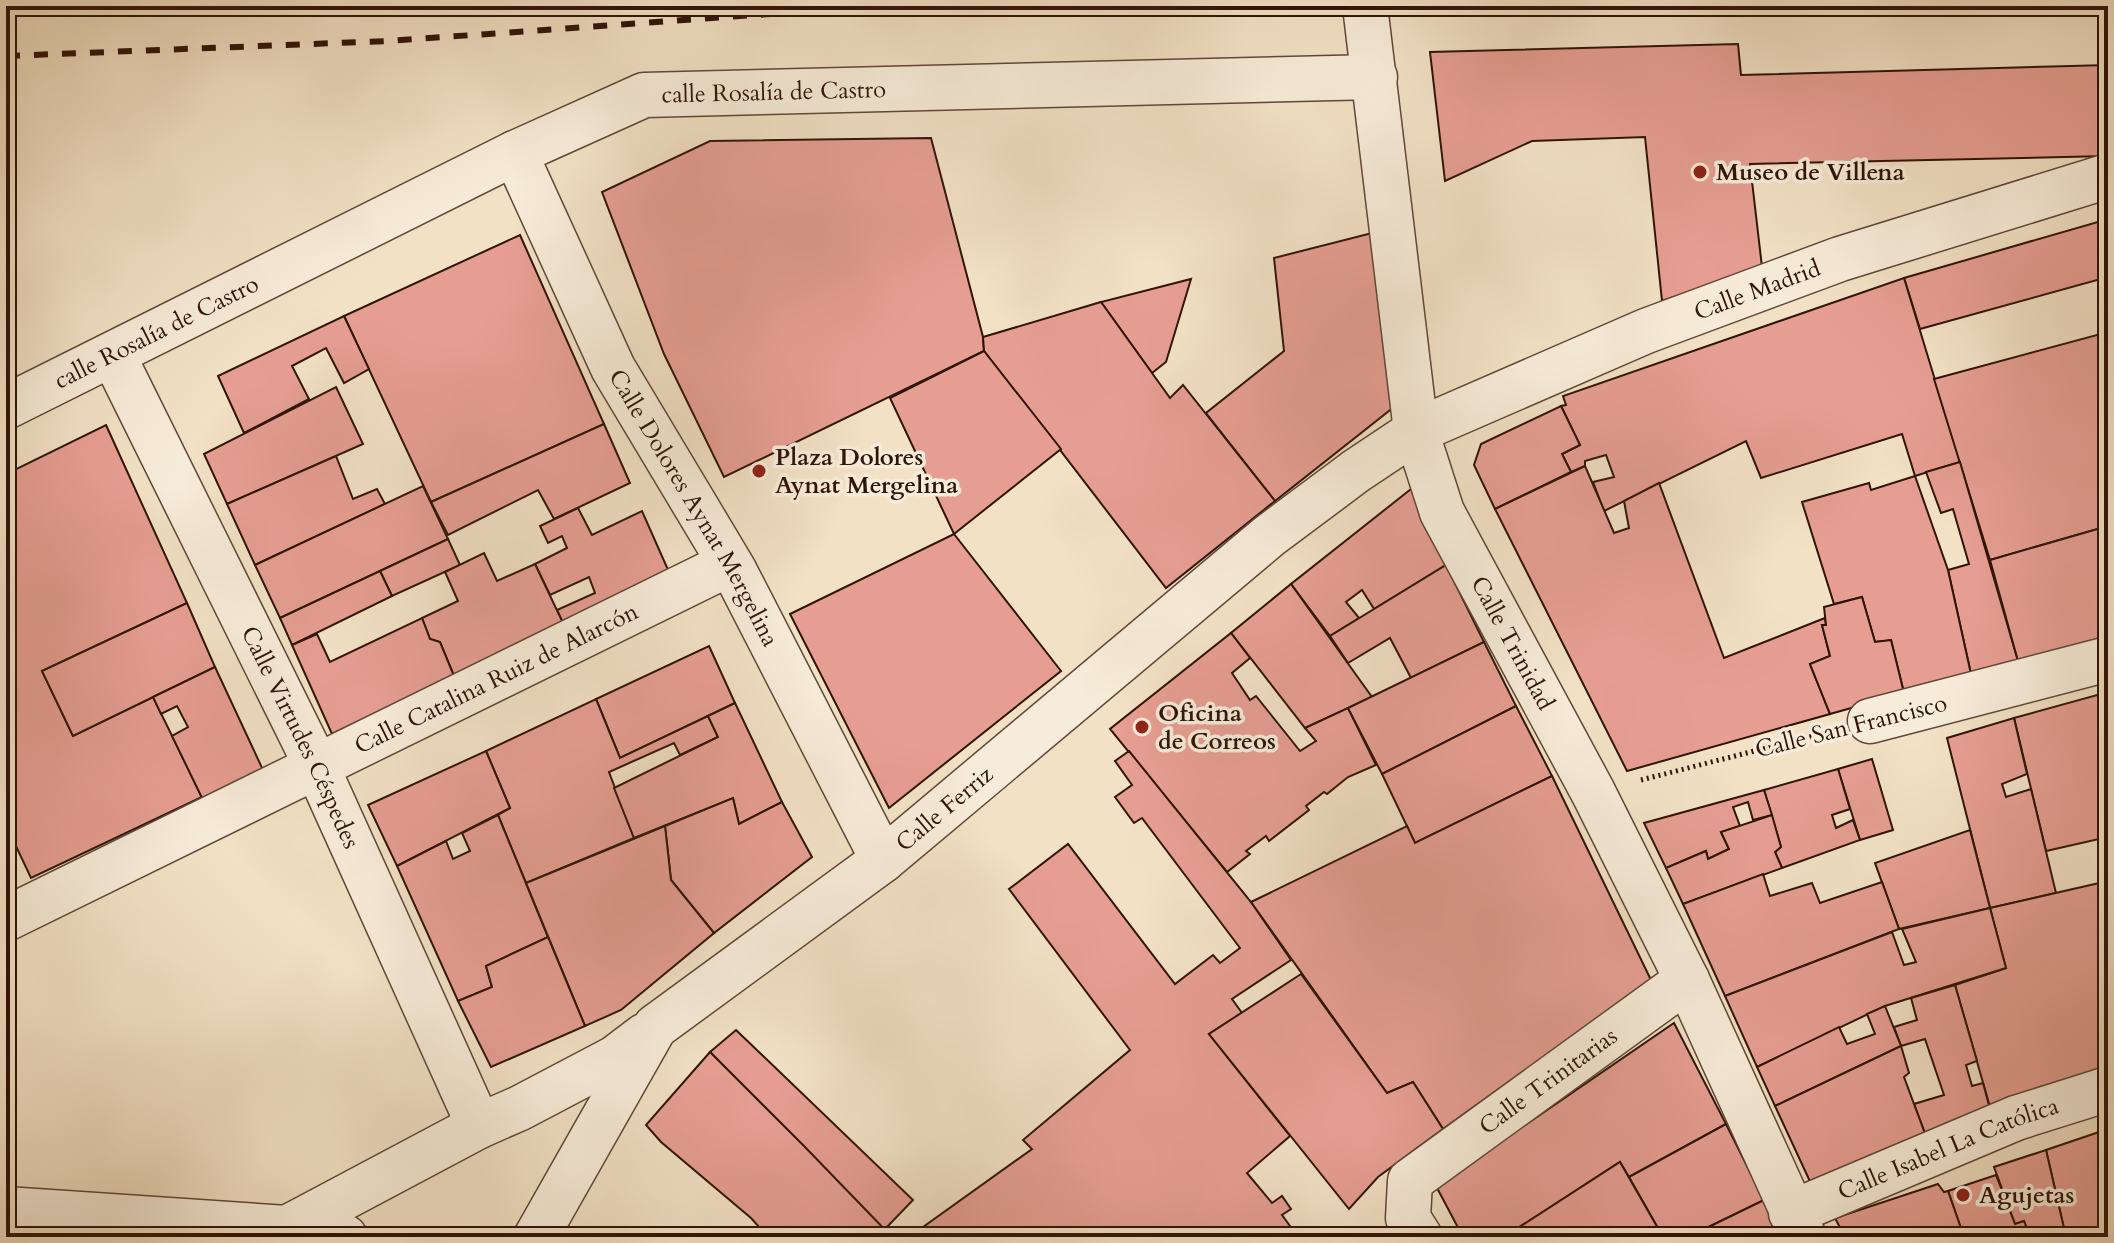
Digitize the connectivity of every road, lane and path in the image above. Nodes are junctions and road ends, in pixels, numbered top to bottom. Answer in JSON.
{"nodes":[{"id":1,"x":1365,"y":6,"type":"edge"},
{"id":2,"x":1375,"y":77,"type":"junction"},
{"id":3,"x":515,"y":153,"type":"junction"},
{"id":4,"x":2108,"y":176,"type":"edge"},
{"id":5,"x":113,"y":355,"type":"junction"},
{"id":6,"x":6,"y":407,"type":"edge"},
{"id":7,"x":1416,"y":431,"type":"junction"},
{"id":8,"x":729,"y":564,"type":"junction"},
{"id":9,"x":2108,"y":659,"type":"edge"},
{"id":10,"x":1870,"y":721,"type":"joint"},
{"id":11,"x":317,"y":767,"type":"junction"},
{"id":12,"x":1593,"y":792,"type":"junction"},
{"id":13,"x":883,"y":860,"type":"junction"},
{"id":14,"x":6,"y":919,"type":"edge"},
{"id":15,"x":1687,"y":980,"type":"junction"},
{"id":16,"x":655,"y":1027,"type":"junction"},
{"id":17,"x":2108,"y":1089,"type":"edge"},
{"id":18,"x":479,"y":1126,"type":"junction"},
{"id":19,"x":6,"y":1209,"type":"edge"},
{"id":20,"x":1798,"y":1225,"type":"edge"},
{"id":21,"x":266,"y":1227,"type":"junction"},
{"id":22,"x":345,"y":1237,"type":"edge"},
{"id":23,"x":536,"y":1237,"type":"edge"},
{"id":24,"x":1420,"y":1237,"type":"edge"}],
"edges":[{"from":1,"to":2,"type":"street","name":"Calle Trinidad"},
{"from":2,"to":3,"type":"street","name":"calle Rosalía de Castro"},
{"from":2,"to":7,"type":"street","name":"Calle Trinidad"},
{"from":3,"to":5,"type":"street","name":"calle Rosalía de Castro"},
{"from":3,"to":8,"type":"street","name":"Calle Dolores Aynat Mergelina"},
{"from":4,"to":7,"type":"street","name":"Calle Madrid"},
{"from":5,"to":6,"type":"street","name":"calle Rosalía de Castro"},
{"from":5,"to":11,"type":"street","name":"Calle Virtudes Céspedes"},
{"from":7,"to":12,"type":"street","name":"Calle Trinidad"},
{"from":7,"to":13,"type":"street","name":"Calle Ferriz"},
{"from":8,"to":11,"type":"street","name":"Calle Catalina Ruiz de Alarcón"},
{"from":8,"to":13,"type":"street","name":"Calle Dolores Aynat Mergelina"},
{"from":9,"to":10,"type":"street","name":"Calle San Francisco"},
{"from":10,"to":12,"type":"path","name":"Calle San Francisco"},
{"from":11,"to":14,"type":"street","name":"Calle Catalina Ruiz de Alarcón"},
{"from":11,"to":18,"type":"street","name":"Calle Virtudes Céspedes"},
{"from":12,"to":15,"type":"street","name":"Calle Trinidad"},
{"from":13,"to":16,"type":"street","name":"Calle Ferriz"},
{"from":15,"to":20,"type":"street","name":"Calle Trinidad"},
{"from":15,"to":24,"type":"street","name":"Calle Trinitarias"},
{"from":16,"to":18,"type":"street"},
{"from":16,"to":23,"type":"street","name":"Calle Ferriz"},
{"from":17,"to":20,"type":"street","name":"Calle Isabel La Católica"},
{"from":18,"to":21,"type":"street"},
{"from":19,"to":21,"type":"street"},
{"from":21,"to":22,"type":"street"}]}
